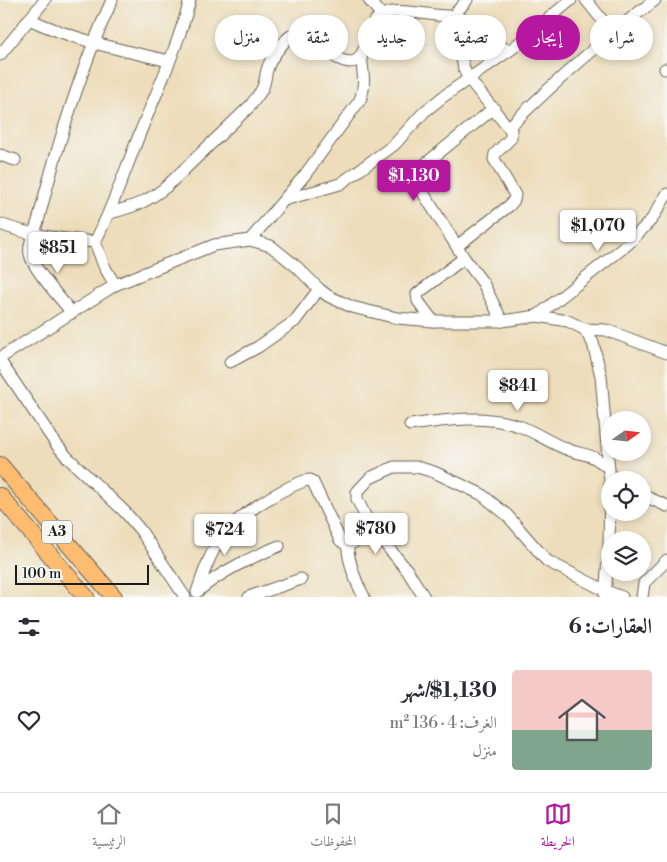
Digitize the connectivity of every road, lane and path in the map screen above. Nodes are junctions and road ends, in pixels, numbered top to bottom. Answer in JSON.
{"nodes":[{"id":1,"x":45,"y":0,"type":"edge"},
{"id":2,"x":112,"y":0,"type":"edge"},
{"id":3,"x":190,"y":0,"type":"edge"},
{"id":4,"x":369,"y":0,"type":"edge"},
{"id":5,"x":466,"y":0,"type":"edge"},
{"id":6,"x":571,"y":0,"type":"edge"},
{"id":7,"x":586,"y":0,"type":"edge"},
{"id":8,"x":655,"y":0,"type":"edge"},
{"id":9,"x":415,"y":4,"type":"edge"},
{"id":10,"x":380,"y":13,"type":"joint"},
{"id":11,"x":440,"y":15,"type":"edge"},
{"id":12,"x":454,"y":15,"type":"edge"},
{"id":13,"x":598,"y":15,"type":"edge"},
{"id":14,"x":635,"y":15,"type":"edge"},
{"id":15,"x":30,"y":19,"type":"junction"},
{"id":16,"x":92,"y":44,"type":"junction"},
{"id":17,"x":508,"y":51,"type":"joint"},
{"id":18,"x":590,"y":51,"type":"edge"},
{"id":19,"x":0,"y":56,"type":"edge"},
{"id":20,"x":358,"y":58,"type":"edge"},
{"id":21,"x":361,"y":60,"type":"edge"},
{"id":22,"x":462,"y":60,"type":"edge"},
{"id":23,"x":169,"y":61,"type":"junction"},
{"id":24,"x":468,"y":78,"type":"junction"},
{"id":25,"x":494,"y":108,"type":"junction"},
{"id":26,"x":509,"y":127,"type":"junction"},
{"id":27,"x":0,"y":155,"type":"edge"},
{"id":28,"x":15,"y":160,"type":"dead end"},
{"id":29,"x":667,"y":194,"type":"edge"},
{"id":30,"x":284,"y":200,"type":"junction"},
{"id":31,"x":110,"y":213,"type":"junction"},
{"id":32,"x":0,"y":224,"type":"edge"},
{"id":33,"x":34,"y":235,"type":"junction"},
{"id":34,"x":250,"y":240,"type":"junction"},
{"id":35,"x":96,"y":242,"type":"junction"},
{"id":36,"x":457,"y":246,"type":"junction"},
{"id":37,"x":464,"y":258,"type":"junction"},
{"id":38,"x":115,"y":286,"type":"junction"},
{"id":39,"x":319,"y":289,"type":"junction"},
{"id":40,"x":72,"y":313,"type":"junction"},
{"id":41,"x":537,"y":316,"type":"junction"},
{"id":42,"x":502,"y":321,"type":"junction"},
{"id":43,"x":433,"y":322,"type":"junction"},
{"id":44,"x":584,"y":329,"type":"junction"},
{"id":45,"x":667,"y":353,"type":"edge"},
{"id":46,"x":0,"y":360,"type":"edge"},
{"id":47,"x":230,"y":362,"type":"dead end"},
{"id":48,"x":410,"y":425,"type":"dead end"},
{"id":49,"x":0,"y":465,"type":"edge"},
{"id":50,"x":608,"y":468,"type":"junction"},
{"id":51,"x":608,"y":471,"type":"edge"},
{"id":52,"x":0,"y":496,"type":"edge"},
{"id":53,"x":651,"y":499,"type":"edge"},
{"id":54,"x":667,"y":506,"type":"edge"},
{"id":55,"x":609,"y":521,"type":"edge"},
{"id":56,"x":370,"y":526,"type":"junction"},
{"id":57,"x":347,"y":544,"type":"junction"},
{"id":58,"x":279,"y":546,"type":"dead end"},
{"id":59,"x":667,"y":560,"type":"edge"},
{"id":60,"x":301,"y":579,"type":"dead end"},
{"id":61,"x":606,"y":594,"type":"edge"},
{"id":62,"x":194,"y":595,"type":"edge"},
{"id":63,"x":86,"y":597,"type":"edge"},
{"id":64,"x":114,"y":597,"type":"edge"},
{"id":65,"x":185,"y":597,"type":"edge"},
{"id":66,"x":248,"y":597,"type":"edge"},
{"id":67,"x":364,"y":597,"type":"edge"},
{"id":68,"x":424,"y":597,"type":"edge"},
{"id":69,"x":622,"y":597,"type":"edge"},
{"id":70,"x":642,"y":597,"type":"edge"}],
"edges":[{"from":1,"to":15,"type":"street"},
{"from":2,"to":16,"type":"street"},
{"from":3,"to":23,"type":"street"},
{"from":4,"to":10,"type":"street"},
{"from":5,"to":12,"type":"street"},
{"from":6,"to":17,"type":"street"},
{"from":7,"to":13,"type":"street"},
{"from":8,"to":14,"type":"street"},
{"from":9,"to":10,"type":"street"},
{"from":9,"to":11,"type":"street"},
{"from":15,"to":16,"type":"street"},
{"from":15,"to":19,"type":"street"},
{"from":16,"to":23,"type":"street"},
{"from":16,"to":33,"type":"street"},
{"from":17,"to":24,"type":"street"},
{"from":18,"to":26,"type":"street"},
{"from":20,"to":31,"type":"street"},
{"from":21,"to":30,"type":"street"},
{"from":22,"to":24,"type":"street"},
{"from":23,"to":31,"type":"street"},
{"from":24,"to":25,"type":"street"},
{"from":24,"to":30,"type":"street"},
{"from":25,"to":26,"type":"street"},
{"from":25,"to":36,"type":"street"},
{"from":26,"to":36,"type":"street"},
{"from":27,"to":28,"type":"street"},
{"from":29,"to":41,"type":"street"},
{"from":30,"to":34,"type":"street"},
{"from":31,"to":35,"type":"street"},
{"from":32,"to":33,"type":"street"},
{"from":33,"to":35,"type":"street"},
{"from":33,"to":40,"type":"street"},
{"from":34,"to":38,"type":"street"},
{"from":34,"to":39,"type":"street"},
{"from":35,"to":38,"type":"street"},
{"from":36,"to":37,"type":"street"},
{"from":37,"to":42,"type":"street"},
{"from":37,"to":43,"type":"street"},
{"from":38,"to":40,"type":"street"},
{"from":39,"to":43,"type":"street"},
{"from":39,"to":47,"type":"street"},
{"from":40,"to":46,"type":"street"},
{"from":41,"to":42,"type":"street"},
{"from":41,"to":44,"type":"street"},
{"from":42,"to":43,"type":"street"},
{"from":44,"to":45,"type":"street"},
{"from":44,"to":50,"type":"street"},
{"from":46,"to":65,"type":"street"},
{"from":48,"to":50,"type":"street"},
{"from":49,"to":64,"type":"highway","number":"A3"},
{"from":50,"to":51,"type":"street"},
{"from":52,"to":63,"type":"highway","number":"A3"},
{"from":53,"to":54,"type":"street"},
{"from":55,"to":61,"type":"street"},
{"from":56,"to":57,"type":"street"},
{"from":56,"to":61,"type":"street"},
{"from":56,"to":68,"type":"street"},
{"from":57,"to":62,"type":"street"},
{"from":57,"to":67,"type":"street"},
{"from":58,"to":62,"type":"street"},
{"from":59,"to":70,"type":"street"},
{"from":60,"to":66,"type":"street"},
{"from":61,"to":69,"type":"street"}]}
